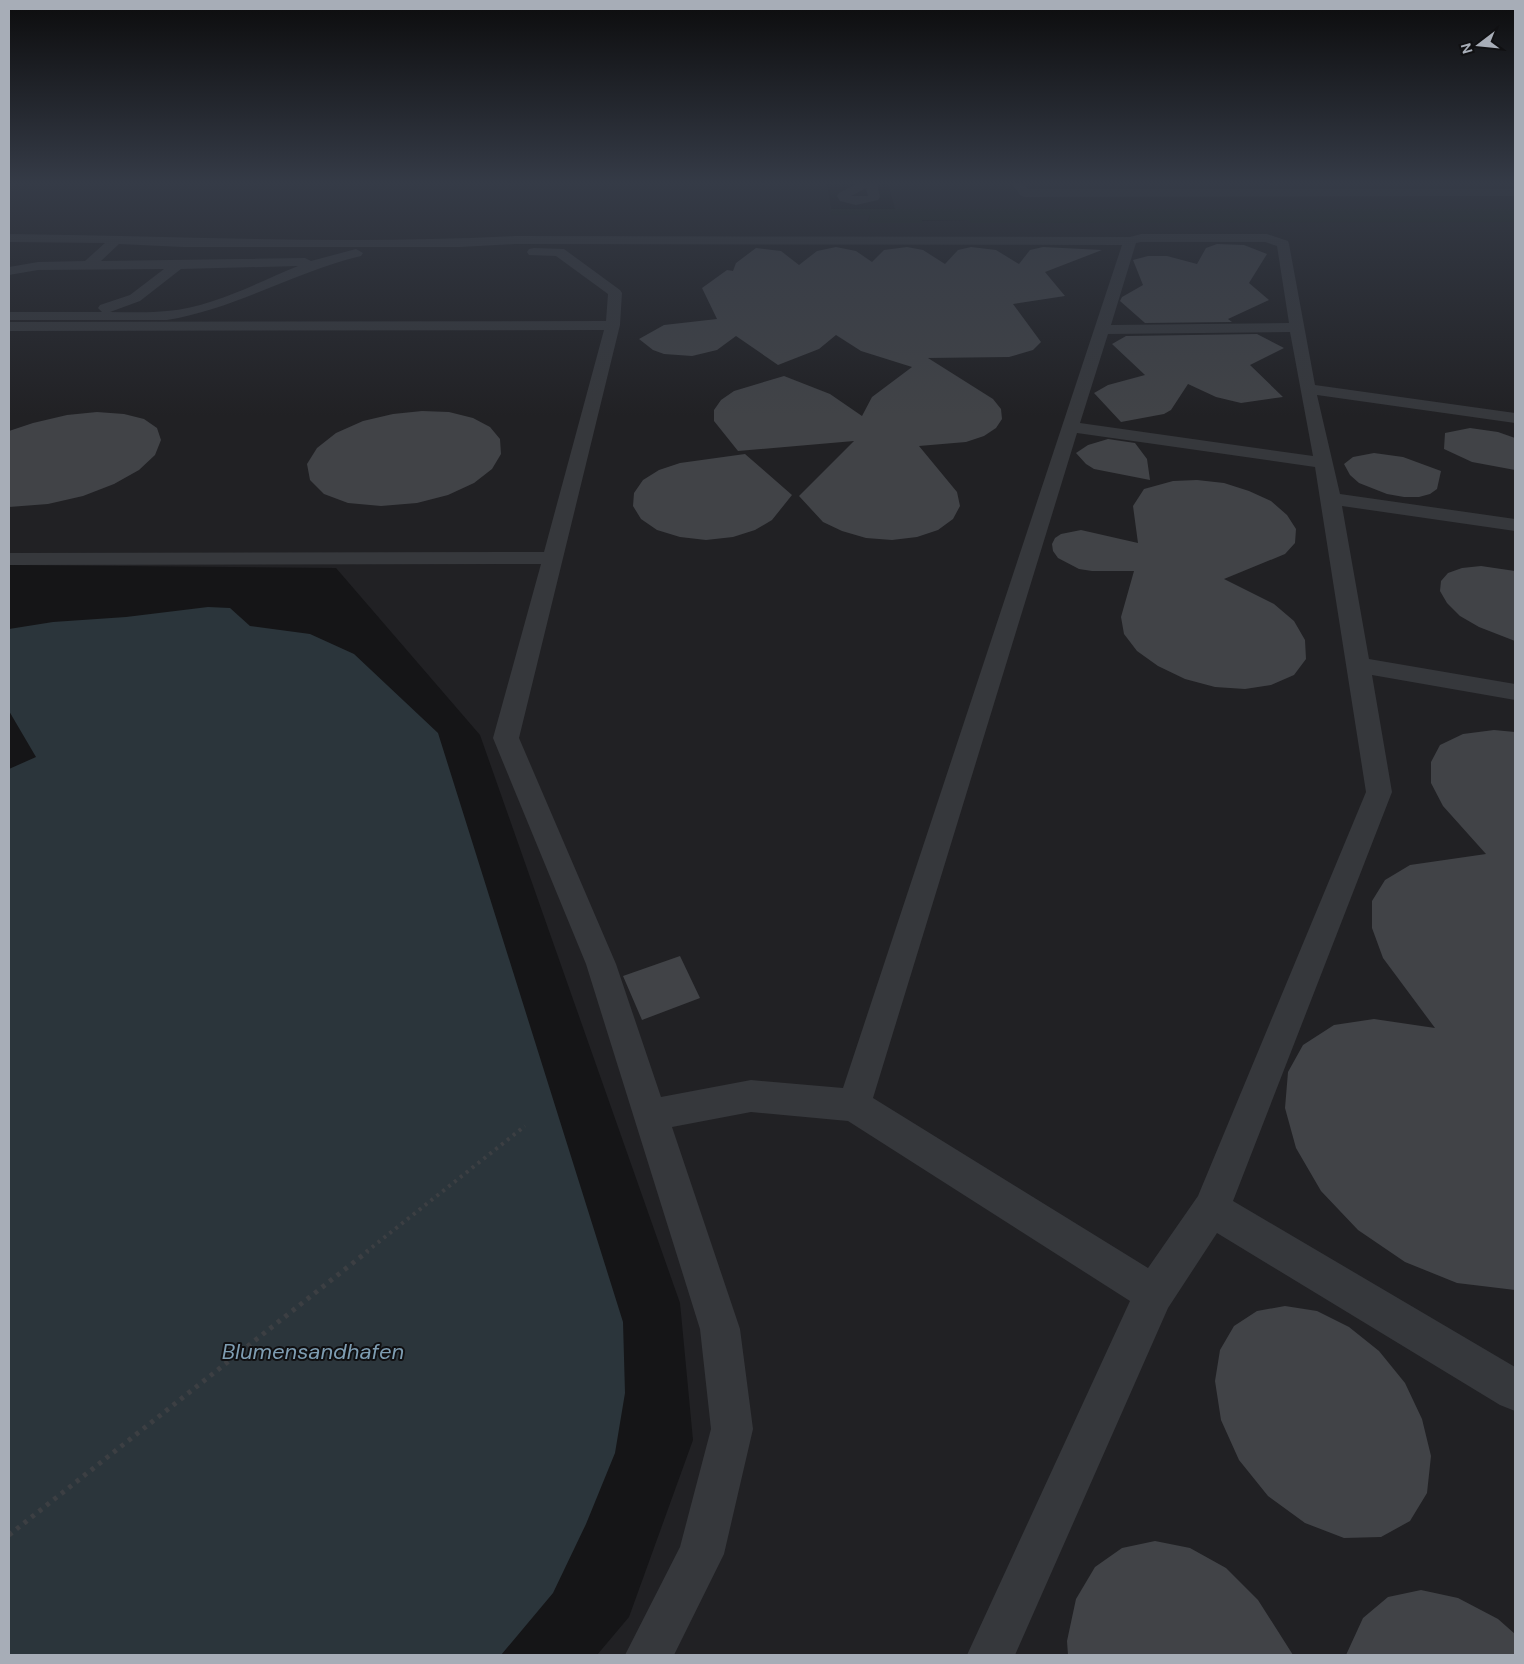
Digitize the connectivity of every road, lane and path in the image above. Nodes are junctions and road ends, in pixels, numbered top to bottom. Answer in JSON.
{"nodes":[{"id":1,"x":94,"y":261,"type":"edge"},
{"id":2,"x":312,"y":261,"type":"edge"},
{"id":3,"x":322,"y":261,"type":"edge"},
{"id":4,"x":571,"y":261,"type":"edge"},
{"id":5,"x":1124,"y":261,"type":"edge"},
{"id":6,"x":1286,"y":261,"type":"edge"},
{"id":7,"x":89,"y":265,"type":"junction"},
{"id":8,"x":177,"y":265,"type":"junction"},
{"id":9,"x":9,"y":271,"type":"edge"},
{"id":10,"x":9,"y":309,"type":"edge"},
{"id":11,"x":9,"y":316,"type":"edge"},
{"id":12,"x":613,"y":325,"type":"junction"},
{"id":13,"x":9,"y":326,"type":"edge"},
{"id":14,"x":1297,"y":327,"type":"junction"},
{"id":15,"x":1102,"y":330,"type":"junction"},
{"id":16,"x":1307,"y":389,"type":"junction"},
{"id":17,"x":1515,"y":418,"type":"edge"},
{"id":18,"x":1070,"y":427,"type":"junction"},
{"id":19,"x":1323,"y":463,"type":"junction"},
{"id":20,"x":1331,"y":499,"type":"junction"},
{"id":21,"x":1515,"y":525,"type":"edge"},
{"id":22,"x":552,"y":558,"type":"junction"},
{"id":23,"x":9,"y":559,"type":"edge"},
{"id":24,"x":1358,"y":665,"type":"junction"},
{"id":25,"x":1515,"y":692,"type":"edge"},
{"id":26,"x":854,"y":1105,"type":"junction"},
{"id":27,"x":650,"y":1115,"type":"junction"},
{"id":28,"x":525,"y":1126,"type":"dead end"},
{"id":29,"x":1211,"y":1209,"type":"junction"},
{"id":30,"x":1154,"y":1294,"type":"junction"},
{"id":31,"x":1515,"y":1390,"type":"edge"},
{"id":32,"x":9,"y":1535,"type":"edge"},
{"id":33,"x":649,"y":1655,"type":"edge"},
{"id":34,"x":991,"y":1655,"type":"edge"}],
"edges":[{"from":1,"to":7,"type":"lane"},
{"from":2,"to":8,"type":"lane"},
{"from":3,"to":11,"type":"lane"},
{"from":4,"to":12,"type":"lane"},
{"from":5,"to":15,"type":"lane"},
{"from":6,"to":14,"type":"lane"},
{"from":7,"to":8,"type":"lane"},
{"from":7,"to":9,"type":"lane"},
{"from":8,"to":10,"type":"lane"},
{"from":12,"to":13,"type":"lane"},
{"from":12,"to":22,"type":"lane"},
{"from":14,"to":15,"type":"lane"},
{"from":14,"to":16,"type":"lane"},
{"from":15,"to":18,"type":"lane"},
{"from":16,"to":17,"type":"lane"},
{"from":16,"to":19,"type":"lane"},
{"from":18,"to":19,"type":"lane"},
{"from":18,"to":26,"type":"lane"},
{"from":19,"to":20,"type":"lane"},
{"from":20,"to":21,"type":"lane"},
{"from":20,"to":24,"type":"lane"},
{"from":22,"to":23,"type":"lane"},
{"from":22,"to":27,"type":"lane"},
{"from":24,"to":25,"type":"lane"},
{"from":24,"to":29,"type":"lane"},
{"from":26,"to":27,"type":"lane"},
{"from":26,"to":30,"type":"lane"},
{"from":27,"to":33,"type":"lane"},
{"from":28,"to":32,"type":"path"},
{"from":29,"to":30,"type":"lane"},
{"from":29,"to":31,"type":"lane"},
{"from":30,"to":34,"type":"lane"}]}
